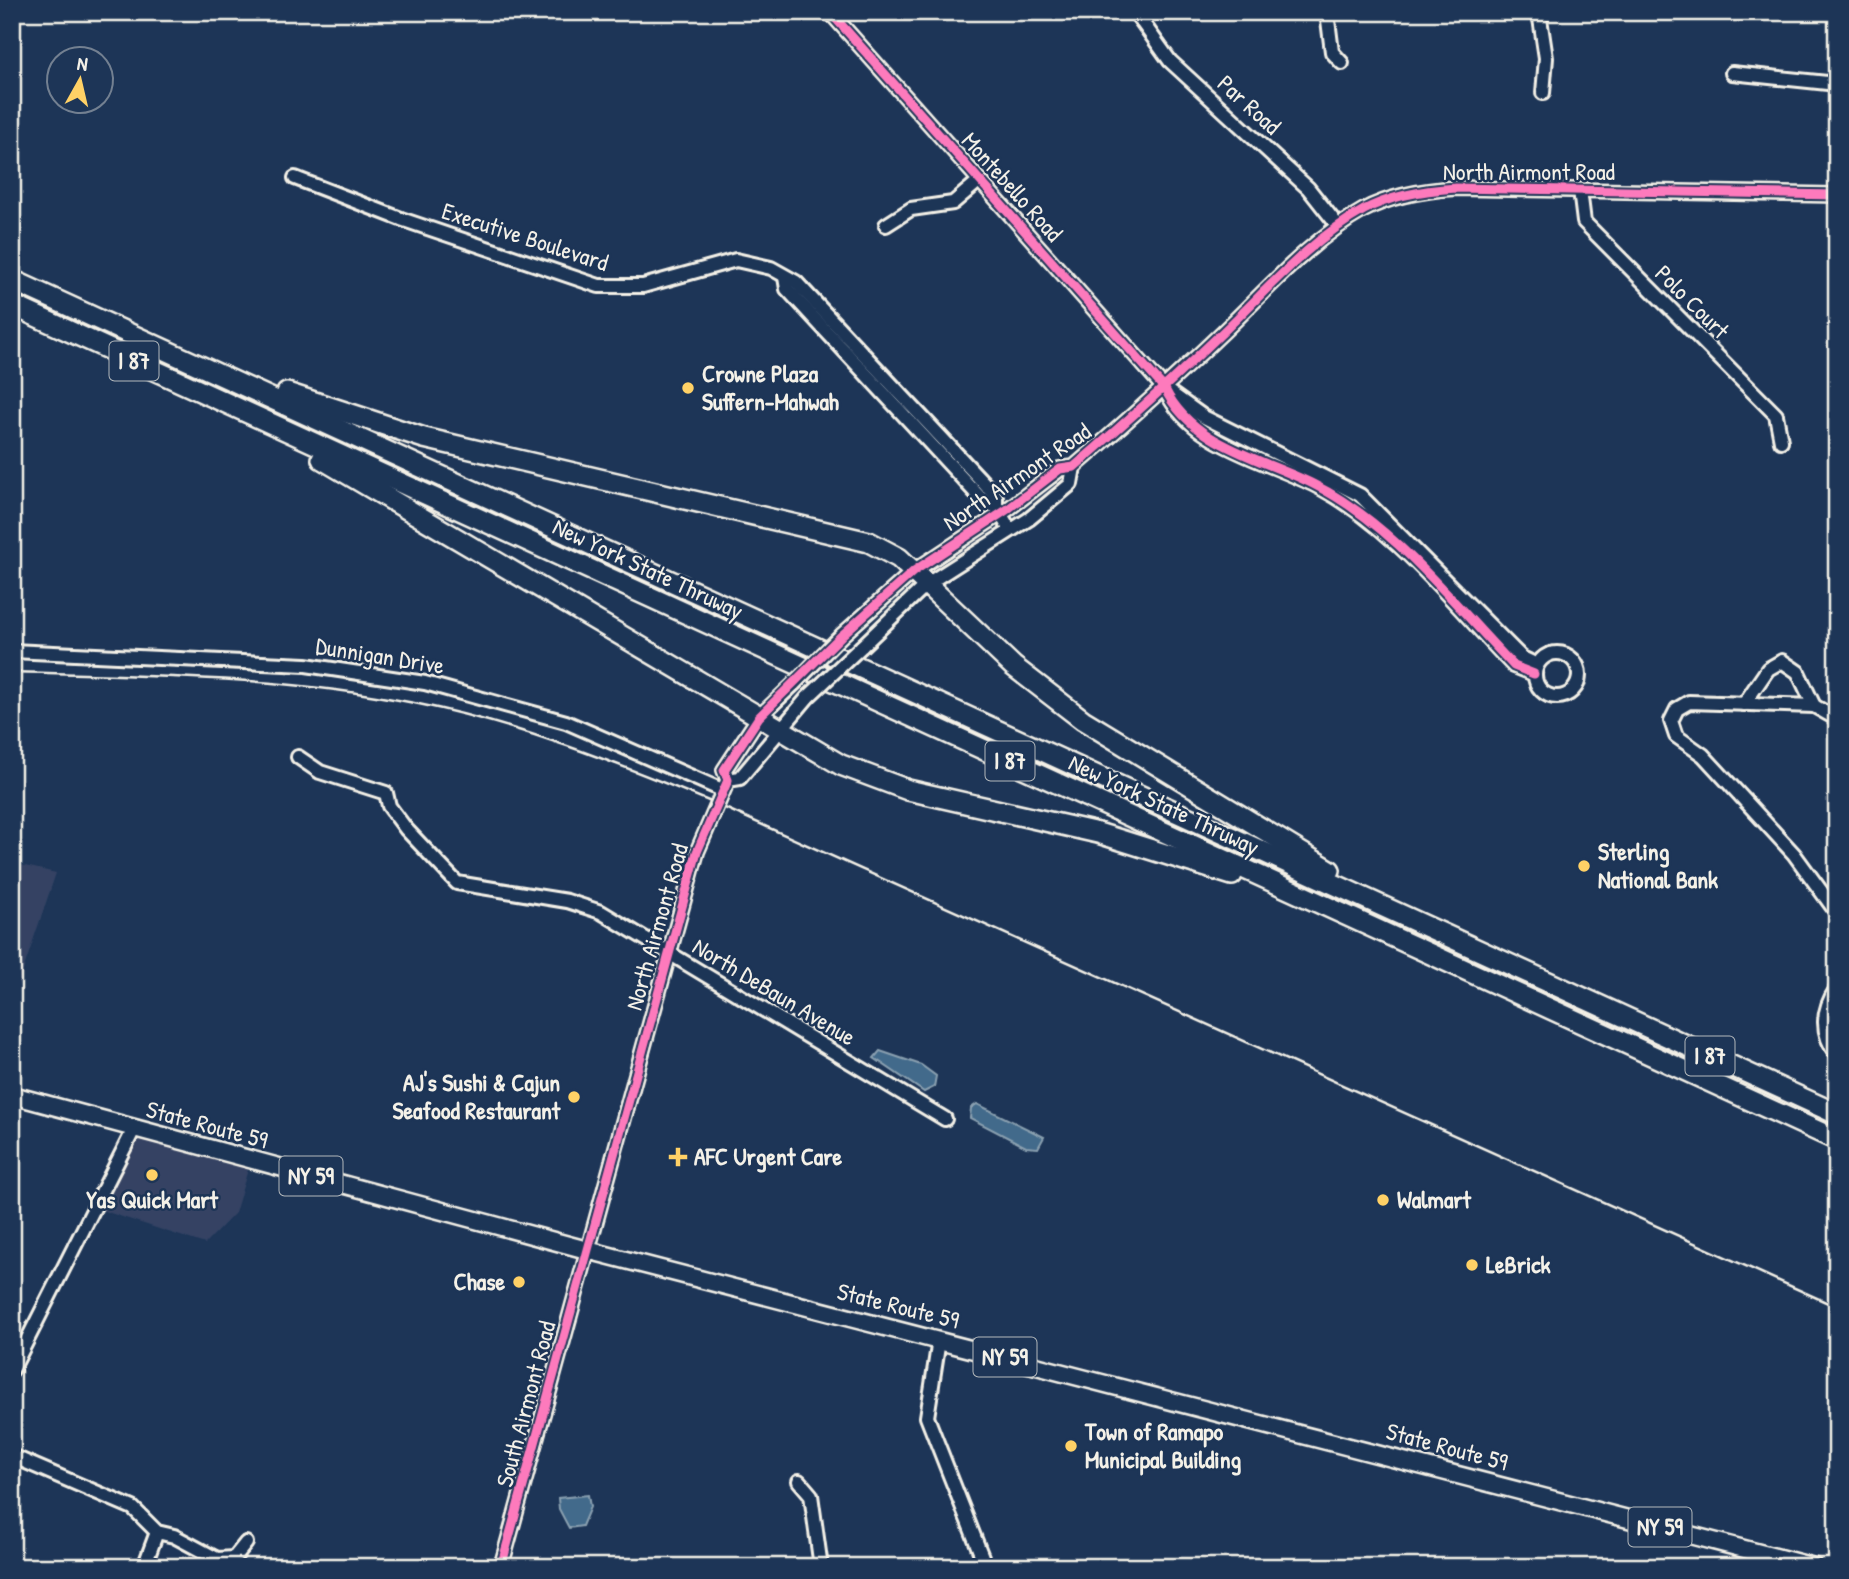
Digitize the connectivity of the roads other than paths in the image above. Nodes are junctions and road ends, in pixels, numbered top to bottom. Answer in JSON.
{"nodes":[{"id":1,"x":830,"y":12,"type":"edge"},
{"id":2,"x":1135,"y":12,"type":"edge"},
{"id":3,"x":1327,"y":12,"type":"edge"},
{"id":4,"x":1539,"y":12,"type":"edge"},
{"id":5,"x":1342,"y":63,"type":"dead end"},
{"id":6,"x":1732,"y":74,"type":"dead end"},
{"id":7,"x":1837,"y":84,"type":"edge"},
{"id":8,"x":1544,"y":93,"type":"dead end"},
{"id":9,"x":295,"y":178,"type":"dead end"},
{"id":10,"x":980,"y":180,"type":"junction"},
{"id":11,"x":1580,"y":190,"type":"junction"},
{"id":12,"x":1837,"y":195,"type":"edge"},
{"id":13,"x":886,"y":225,"type":"dead end"},
{"id":14,"x":1338,"y":226,"type":"junction"},
{"id":15,"x":12,"y":280,"type":"edge"},
{"id":16,"x":12,"y":305,"type":"edge"},
{"id":17,"x":72,"y":307,"type":"junction"},
{"id":18,"x":182,"y":383,"type":"junction"},
{"id":19,"x":1165,"y":388,"type":"junction"},
{"id":20,"x":1781,"y":441,"type":"dead end"},
{"id":21,"x":1074,"y":467,"type":"junction"},
{"id":22,"x":998,"y":510,"type":"junction"},
{"id":23,"x":1010,"y":530,"type":"junction"},
{"id":24,"x":921,"y":578,"type":"junction"},
{"id":25,"x":12,"y":651,"type":"edge"},
{"id":26,"x":1535,"y":670,"type":"dead end"},
{"id":27,"x":1744,"y":704,"type":"junction"},
{"id":28,"x":1814,"y":706,"type":"junction"},
{"id":29,"x":759,"y":717,"type":"junction"},
{"id":30,"x":1837,"y":719,"type":"edge"},
{"id":31,"x":779,"y":730,"type":"junction"},
{"id":32,"x":299,"y":757,"type":"dead end"},
{"id":33,"x":725,"y":785,"type":"junction"},
{"id":34,"x":1832,"y":899,"type":"edge"},
{"id":35,"x":1837,"y":913,"type":"edge"},
{"id":36,"x":670,"y":953,"type":"junction"},
{"id":37,"x":1486,"y":954,"type":"junction"},
{"id":38,"x":1476,"y":974,"type":"junction"},
{"id":39,"x":1837,"y":988,"type":"edge"},
{"id":40,"x":1837,"y":1055,"type":"edge"},
{"id":41,"x":12,"y":1095,"type":"edge"},
{"id":42,"x":1837,"y":1114,"type":"edge"},
{"id":43,"x":945,"y":1119,"type":"dead end"},
{"id":44,"x":134,"y":1129,"type":"junction"},
{"id":45,"x":1837,"y":1140,"type":"edge"},
{"id":46,"x":587,"y":1250,"type":"junction"},
{"id":47,"x":939,"y":1340,"type":"junction"},
{"id":48,"x":12,"y":1370,"type":"edge"},
{"id":49,"x":12,"y":1456,"type":"edge"},
{"id":50,"x":799,"y":1481,"type":"dead end"},
{"id":51,"x":157,"y":1532,"type":"junction"},
{"id":52,"x":246,"y":1543,"type":"dead end"},
{"id":53,"x":144,"y":1567,"type":"edge"},
{"id":54,"x":501,"y":1567,"type":"edge"},
{"id":55,"x":821,"y":1567,"type":"edge"},
{"id":56,"x":986,"y":1567,"type":"edge"},
{"id":57,"x":1814,"y":1567,"type":"edge"}],
"edges":[{"from":1,"to":10,"type":"street","name":"Montebello Road"},
{"from":2,"to":14,"type":"street","name":"Par Road"},
{"from":3,"to":5,"type":"street"},
{"from":4,"to":8,"type":"street"},
{"from":6,"to":7,"type":"street"},
{"from":9,"to":22,"type":"street","name":"Executive Boulevard"},
{"from":10,"to":13,"type":"street"},
{"from":10,"to":19,"type":"street","name":"Montebello Road"},
{"from":11,"to":12,"type":"street","name":"North Airmont Road"},
{"from":11,"to":14,"type":"street","name":"North Airmont Road"},
{"from":11,"to":20,"type":"street","name":"Polo Court"},
{"from":14,"to":19,"type":"street","name":"North Airmont Road"},
{"from":15,"to":17,"type":"highway","name":"New York State Thruway","number":"I 87"},
{"from":16,"to":18,"type":"highway","name":"New York State Thruway","number":"I 87"},
{"from":17,"to":24,"type":"highway"},
{"from":17,"to":37,"type":"highway","name":"New York State Thruway","number":"I 87"},
{"from":18,"to":29,"type":"highway"},
{"from":18,"to":38,"type":"highway","name":"New York State Thruway","number":"I 87"},
{"from":19,"to":21,"type":"street","name":"North Airmont Road"},
{"from":19,"to":26,"type":"street","name":"Montebello Road"},
{"from":21,"to":22,"type":"street","name":"North Airmont Road"},
{"from":21,"to":23,"type":"street","name":"North Airmont Road"},
{"from":22,"to":23,"type":"street","name":"Executive Boulevard"},
{"from":22,"to":24,"type":"street","name":"North Airmont Road"},
{"from":23,"to":24,"type":"street","name":"North Airmont Road"},
{"from":24,"to":29,"type":"street","name":"North Airmont Road","bridge":true},
{"from":24,"to":31,"type":"street","name":"North Airmont Road","bridge":true},
{"from":24,"to":37,"type":"highway"},
{"from":25,"to":33,"type":"street","name":"Dunnigan Drive"},
{"from":27,"to":28,"type":"street"},
{"from":27,"to":28,"type":"street"},
{"from":27,"to":34,"type":"street"},
{"from":28,"to":30,"type":"street"},
{"from":29,"to":31,"type":"highway"},
{"from":29,"to":33,"type":"street","name":"North Airmont Road"},
{"from":31,"to":33,"type":"street","name":"North Airmont Road"},
{"from":31,"to":38,"type":"highway"},
{"from":32,"to":36,"type":"street","name":"North DeBaun Avenue"},
{"from":33,"to":36,"type":"street","name":"North Airmont Road"},
{"from":34,"to":35,"type":"street"},
{"from":36,"to":43,"type":"street","name":"North DeBaun Avenue"},
{"from":36,"to":46,"type":"street","name":"North Airmont Road"},
{"from":37,"to":42,"type":"highway","name":"New York State Thruway","number":"I 87"},
{"from":38,"to":45,"type":"highway","name":"New York State Thruway","number":"I 87"},
{"from":39,"to":40,"type":"street"},
{"from":41,"to":44,"type":"main road","name":"State Route 59","number":"NY 59"},
{"from":44,"to":46,"type":"main road","name":"State Route 59","number":"NY 59"},
{"from":44,"to":48,"type":"street"},
{"from":46,"to":47,"type":"main road","name":"State Route 59","number":"NY 59"},
{"from":46,"to":54,"type":"street","name":"South Airmont Road"},
{"from":47,"to":56,"type":"street"},
{"from":47,"to":57,"type":"main road","name":"State Route 59","number":"NY 59"},
{"from":49,"to":51,"type":"street"},
{"from":50,"to":55,"type":"street"},
{"from":51,"to":52,"type":"street"},
{"from":51,"to":53,"type":"street"}]}
